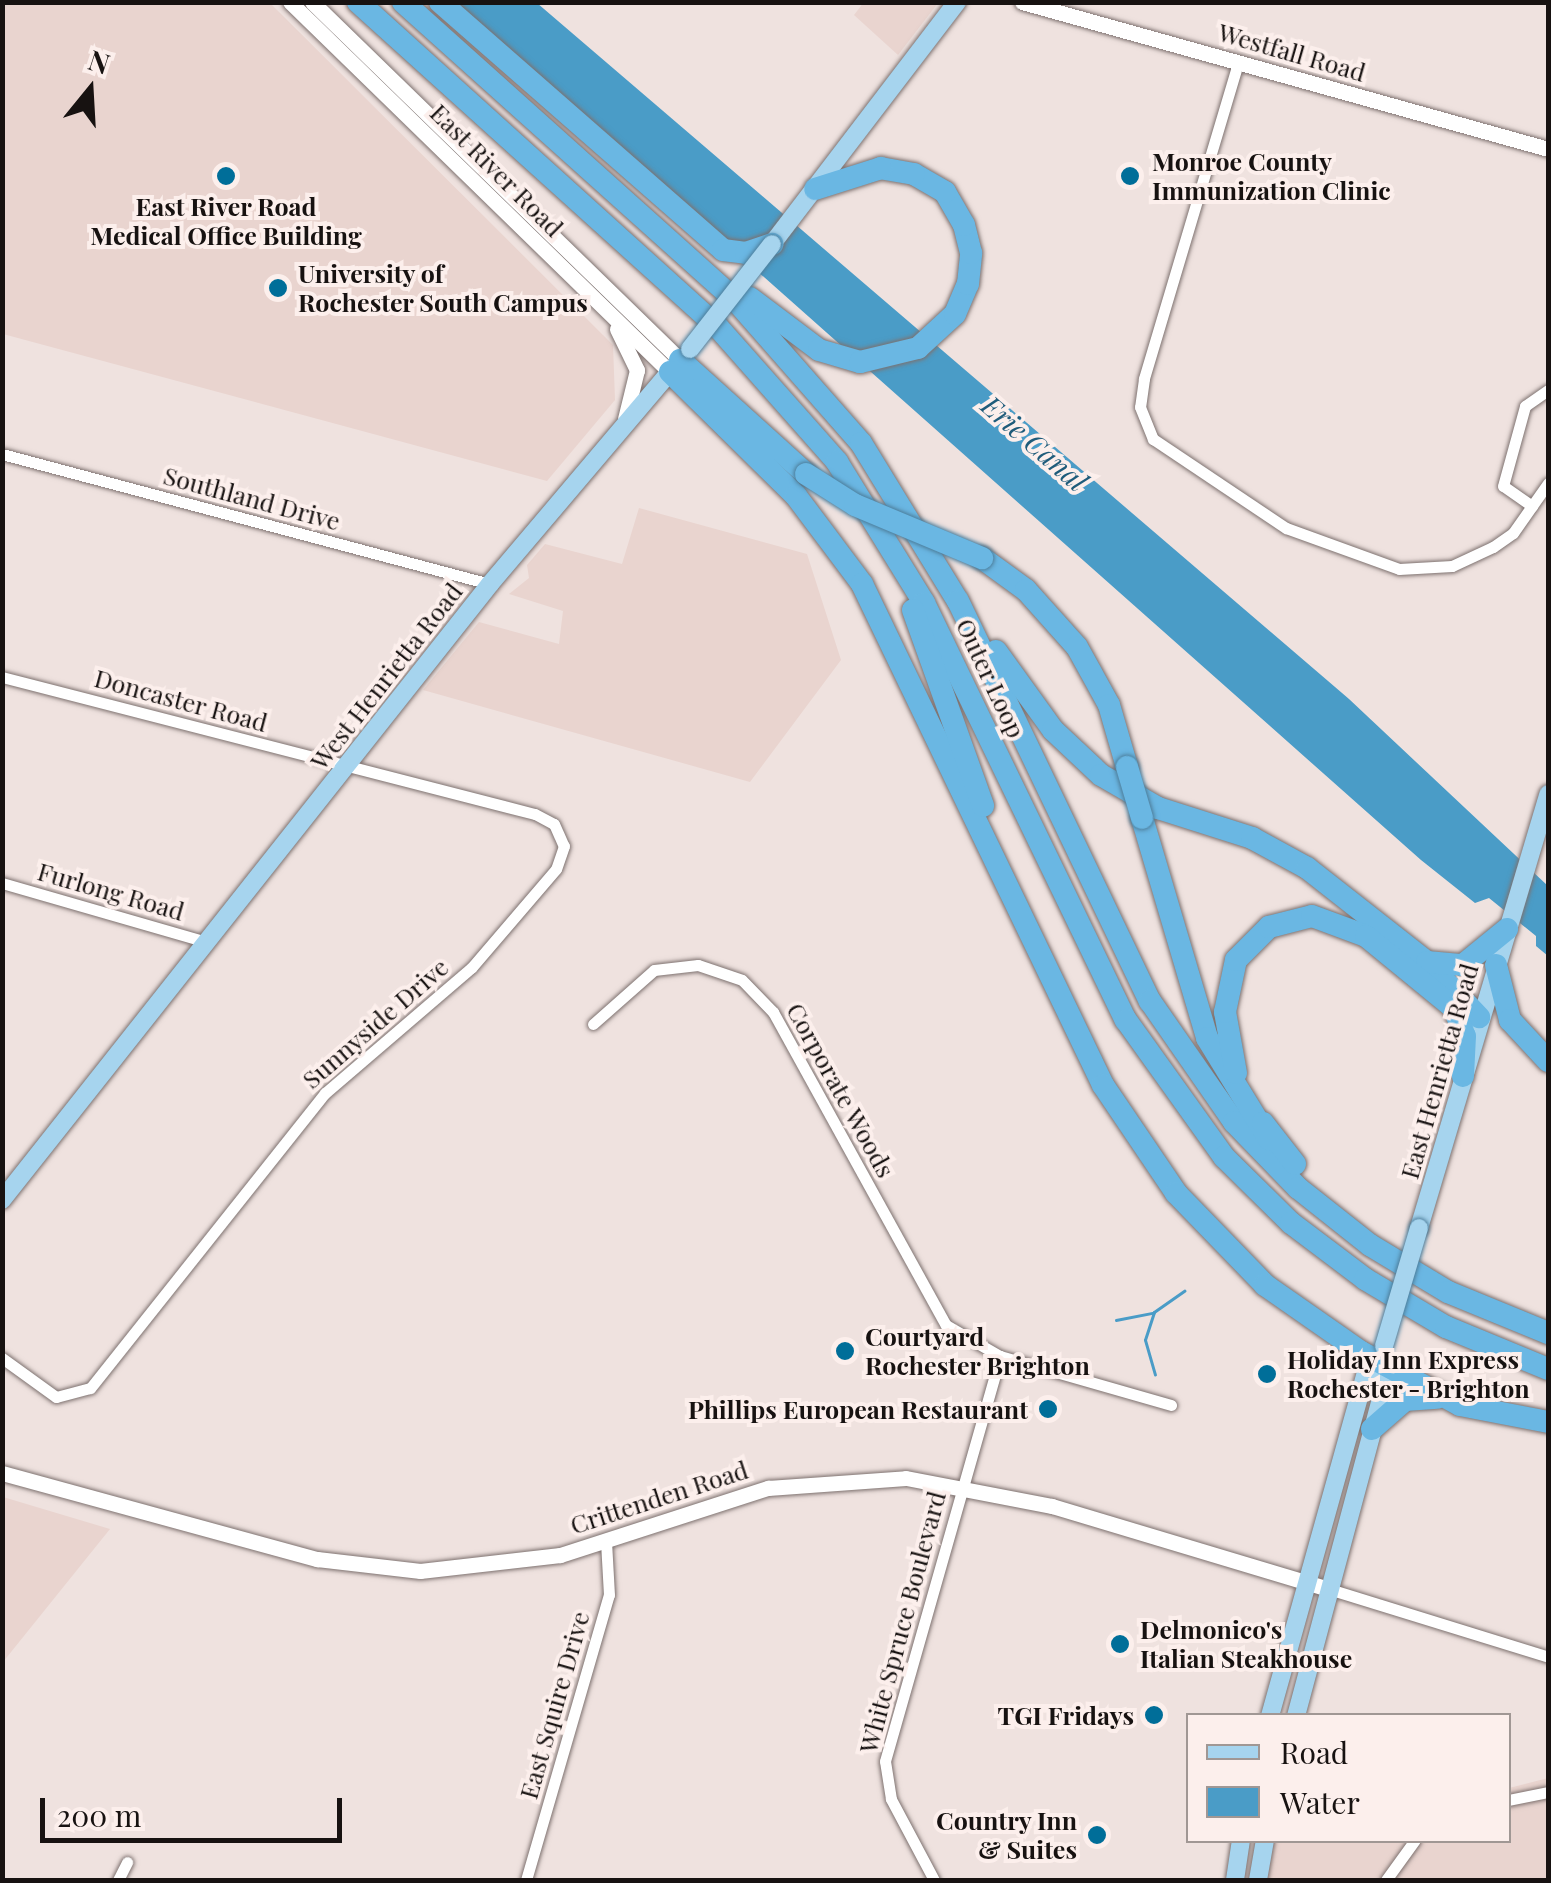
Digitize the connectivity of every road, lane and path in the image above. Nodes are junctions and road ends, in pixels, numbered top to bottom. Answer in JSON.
{"nodes":[{"id":1,"x":290,"y":2,"type":"edge"},
{"id":2,"x":312,"y":2,"type":"edge"},
{"id":3,"x":355,"y":2,"type":"edge"},
{"id":4,"x":403,"y":2,"type":"edge"},
{"id":5,"x":440,"y":2,"type":"edge"},
{"id":6,"x":957,"y":2,"type":"edge"},
{"id":7,"x":1022,"y":2,"type":"edge"},
{"id":8,"x":1238,"y":63,"type":"junction"},
{"id":9,"x":1548,"y":148,"type":"edge"},
{"id":10,"x":600,"y":181,"type":"junction"},
{"id":11,"x":815,"y":189,"type":"junction"},
{"id":12,"x":772,"y":244,"type":"junction"},
{"id":13,"x":597,"y":302,"type":"junction"},
{"id":14,"x":680,"y":360,"type":"junction"},
{"id":15,"x":1548,"y":390,"type":"edge"},
{"id":16,"x":619,"y":431,"type":"junction"},
{"id":17,"x":2,"y":454,"type":"edge"},
{"id":18,"x":1548,"y":484,"type":"edge"},
{"id":19,"x":1532,"y":506,"type":"junction"},
{"id":20,"x":878,"y":523,"type":"junction"},
{"id":21,"x":932,"y":552,"type":"junction"},
{"id":22,"x":490,"y":584,"type":"junction"},
{"id":23,"x":2,"y":676,"type":"edge"},
{"id":24,"x":347,"y":767,"type":"junction"},
{"id":25,"x":1548,"y":794,"type":"edge"},
{"id":26,"x":2,"y":884,"type":"edge"},
{"id":27,"x":1506,"y":929,"type":"joint"},
{"id":28,"x":1032,"y":937,"type":"junction"},
{"id":29,"x":207,"y":942,"type":"junction"},
{"id":30,"x":1488,"y":959,"type":"junction"},
{"id":31,"x":1427,"y":962,"type":"junction"},
{"id":32,"x":1479,"y":1017,"type":"junction"},
{"id":33,"x":593,"y":1024,"type":"dead end"},
{"id":34,"x":1548,"y":1061,"type":"edge"},
{"id":35,"x":1463,"y":1076,"type":"junction"},
{"id":36,"x":1295,"y":1164,"type":"junction"},
{"id":37,"x":2,"y":1200,"type":"edge"},
{"id":38,"x":1516,"y":1321,"type":"junction"},
{"id":39,"x":1548,"y":1334,"type":"edge"},
{"id":40,"x":1382,"y":1355,"type":"junction"},
{"id":41,"x":1000,"y":1356,"type":"junction"},
{"id":42,"x":2,"y":1358,"type":"edge"},
{"id":43,"x":1548,"y":1369,"type":"edge"},
{"id":44,"x":1171,"y":1405,"type":"dead end"},
{"id":45,"x":1460,"y":1405,"type":"junction"},
{"id":46,"x":1548,"y":1422,"type":"edge"},
{"id":47,"x":1372,"y":1429,"type":"junction"},
{"id":48,"x":2,"y":1474,"type":"edge"},
{"id":49,"x":963,"y":1485,"type":"junction"},
{"id":50,"x":606,"y":1541,"type":"junction"},
{"id":51,"x":1306,"y":1581,"type":"junction"},
{"id":52,"x":1330,"y":1588,"type":"junction"},
{"id":53,"x":1548,"y":1657,"type":"edge"},
{"id":54,"x":1271,"y":1713,"type":"edge"},
{"id":55,"x":1297,"y":1713,"type":"edge"},
{"id":56,"x":1548,"y":1792,"type":"edge"},
{"id":57,"x":1511,"y":1799,"type":"edge"},
{"id":58,"x":1241,"y":1843,"type":"edge"},
{"id":59,"x":1264,"y":1843,"type":"edge"},
{"id":60,"x":1413,"y":1843,"type":"edge"},
{"id":61,"x":127,"y":1862,"type":"dead end"},
{"id":62,"x":118,"y":1880,"type":"edge"},
{"id":63,"x":526,"y":1880,"type":"edge"},
{"id":64,"x":934,"y":1880,"type":"edge"},
{"id":65,"x":1235,"y":1880,"type":"edge"},
{"id":66,"x":1258,"y":1880,"type":"edge"},
{"id":67,"x":1386,"y":1880,"type":"edge"}],
"edges":[{"from":1,"to":13,"type":"street","name":"East River Road"},
{"from":2,"to":14,"type":"street","name":"East River Road"},
{"from":3,"to":20,"type":"highway","name":"Outer Loop"},
{"from":4,"to":10,"type":"highway","name":"Outer Loop"},
{"from":5,"to":12,"type":"highway"},
{"from":6,"to":11,"type":"main road","name":"West Henrietta Road"},
{"from":7,"to":8,"type":"street","name":"Westfall Road"},
{"from":8,"to":9,"type":"street","name":"Westfall Road"},
{"from":8,"to":19,"type":"street"},
{"from":10,"to":11,"type":"highway"},
{"from":10,"to":21,"type":"highway","name":"Outer Loop"},
{"from":11,"to":12,"type":"main road","name":"West Henrietta Road"},
{"from":12,"to":14,"type":"main road","name":"West Henrietta Road","bridge":true},
{"from":13,"to":14,"type":"street","name":"East River Road"},
{"from":13,"to":16,"type":"street"},
{"from":14,"to":16,"type":"main road","name":"West Henrietta Road"},
{"from":14,"to":28,"type":"highway"},
{"from":14,"to":36,"type":"highway","bridge":true},
{"from":15,"to":19,"type":"street"},
{"from":16,"to":22,"type":"main road","name":"West Henrietta Road"},
{"from":17,"to":22,"type":"street","name":"Southland Drive"},
{"from":18,"to":19,"type":"street"},
{"from":20,"to":28,"type":"highway"},
{"from":20,"to":43,"type":"highway","name":"Outer Loop"},
{"from":21,"to":31,"type":"highway"},
{"from":21,"to":38,"type":"highway","name":"Outer Loop"},
{"from":22,"to":24,"type":"main road","name":"West Henrietta Road"},
{"from":23,"to":24,"type":"street","name":"Doncaster Road"},
{"from":24,"to":29,"type":"main road","name":"West Henrietta Road"},
{"from":24,"to":42,"type":"street","name":"Sunnyside Drive"},
{"from":25,"to":27,"type":"main road"},
{"from":26,"to":29,"type":"street","name":"Furlong Road"},
{"from":27,"to":30,"type":"highway"},
{"from":28,"to":40,"type":"highway"},
{"from":29,"to":37,"type":"main road","name":"West Henrietta Road"},
{"from":30,"to":31,"type":"highway"},
{"from":30,"to":32,"type":"main road","name":"East Henrietta Road"},
{"from":30,"to":34,"type":"highway"},
{"from":31,"to":32,"type":"highway"},
{"from":32,"to":35,"type":"main road","name":"East Henrietta Road"},
{"from":33,"to":41,"type":"street","name":"Corporate Woods"},
{"from":35,"to":36,"type":"highway"},
{"from":35,"to":40,"type":"main road","name":"East Henrietta Road","bridge":true},
{"from":36,"to":38,"type":"highway"},
{"from":38,"to":39,"type":"highway","name":"Outer Loop"},
{"from":40,"to":45,"type":"highway"},
{"from":40,"to":47,"type":"main road","name":"East Henrietta Road"},
{"from":40,"to":51,"type":"main road","name":"East Henrietta Road"},
{"from":41,"to":44,"type":"street","name":"Corporate Woods"},
{"from":41,"to":49,"type":"street"},
{"from":45,"to":46,"type":"highway"},
{"from":45,"to":47,"type":"highway"},
{"from":47,"to":52,"type":"main road","name":"East Henrietta Road"},
{"from":48,"to":50,"type":"street","name":"Crittenden Road"},
{"from":49,"to":50,"type":"street","name":"Crittenden Road"},
{"from":49,"to":51,"type":"street","name":"Crittenden Road"},
{"from":49,"to":64,"type":"street","name":"White Spruce Boulevard"},
{"from":50,"to":63,"type":"street","name":"East Squire Drive"},
{"from":51,"to":52,"type":"street","name":"Crittenden Road"},
{"from":51,"to":54,"type":"main road","name":"East Henrietta Road"},
{"from":52,"to":53,"type":"street"},
{"from":52,"to":55,"type":"main road","name":"East Henrietta Road"},
{"from":56,"to":57,"type":"street"},
{"from":58,"to":65,"type":"main road"},
{"from":59,"to":66,"type":"main road"},
{"from":60,"to":67,"type":"street"},
{"from":61,"to":62,"type":"street"}]}
